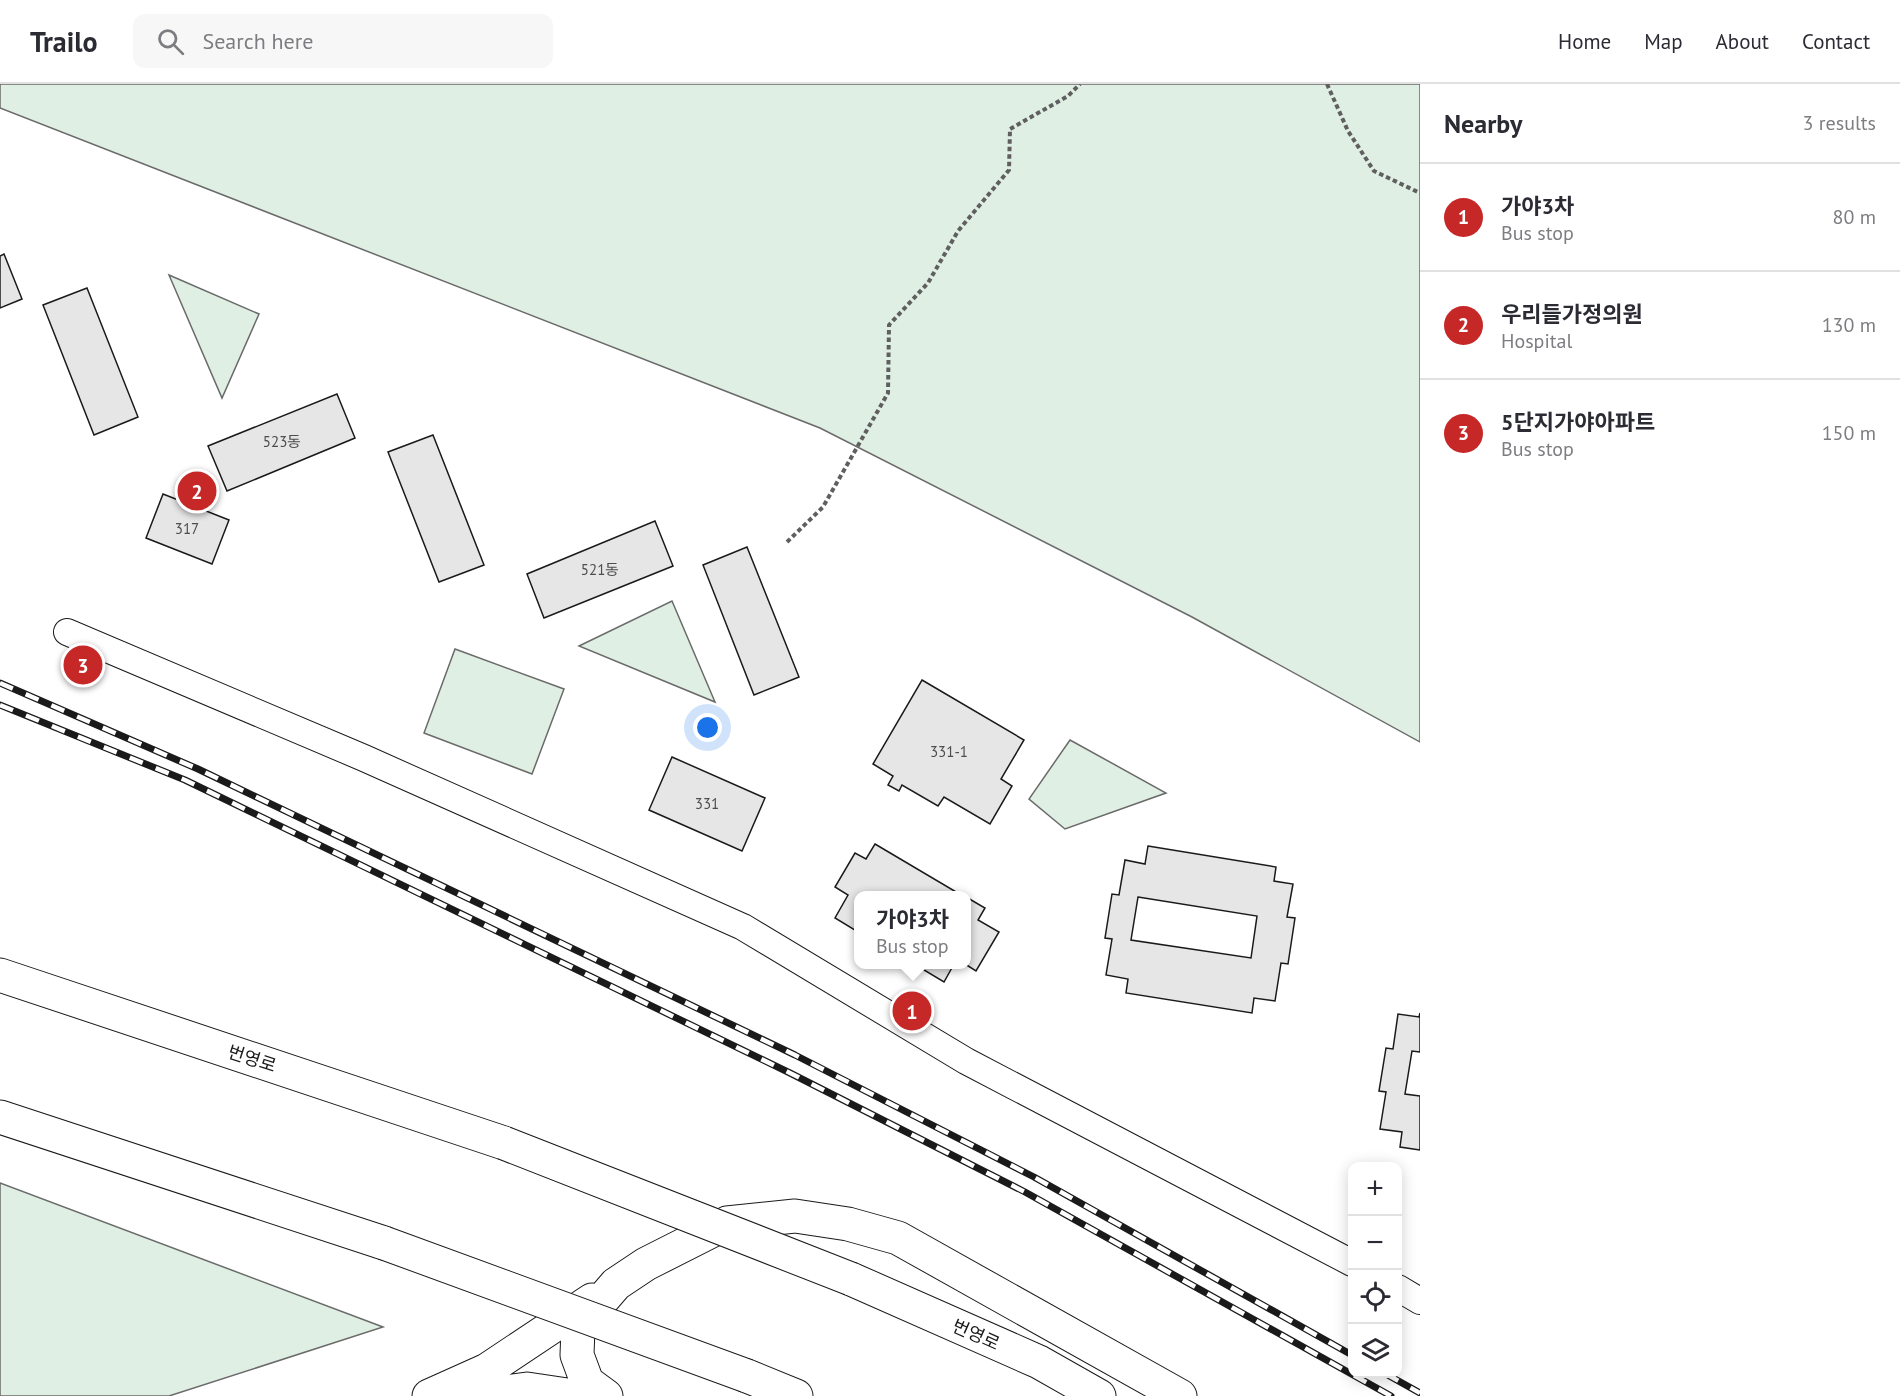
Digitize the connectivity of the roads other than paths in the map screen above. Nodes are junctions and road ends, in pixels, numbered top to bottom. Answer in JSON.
{"nodes":[{"id":1,"x":67,"y":632,"type":"dead end"},
{"id":2,"x":0,"y":975,"type":"edge"},
{"id":3,"x":0,"y":1117,"type":"edge"},
{"id":4,"x":1348,"y":1260,"type":"edge"},
{"id":5,"x":616,"y":1284,"type":"junction"},
{"id":6,"x":1402,"y":1290,"type":"edge"},
{"id":7,"x":1420,"y":1300,"type":"edge"},
{"id":8,"x":429,"y":1396,"type":"edge"},
{"id":9,"x":475,"y":1396,"type":"edge"},
{"id":10,"x":574,"y":1396,"type":"edge"},
{"id":11,"x":606,"y":1396,"type":"edge"},
{"id":12,"x":796,"y":1396,"type":"edge"},
{"id":13,"x":1099,"y":1396,"type":"edge"},
{"id":14,"x":1180,"y":1396,"type":"edge"}],
"edges":[{"from":1,"to":4,"type":"street"},
{"from":2,"to":13,"type":"street","name":"번영로","bridge":true},
{"from":3,"to":12,"type":"street","bridge":true},
{"from":5,"to":8,"type":"street"},
{"from":5,"to":11,"type":"street"},
{"from":5,"to":14,"type":"street"},
{"from":6,"to":7,"type":"street"},
{"from":9,"to":10,"type":"street"}]}
